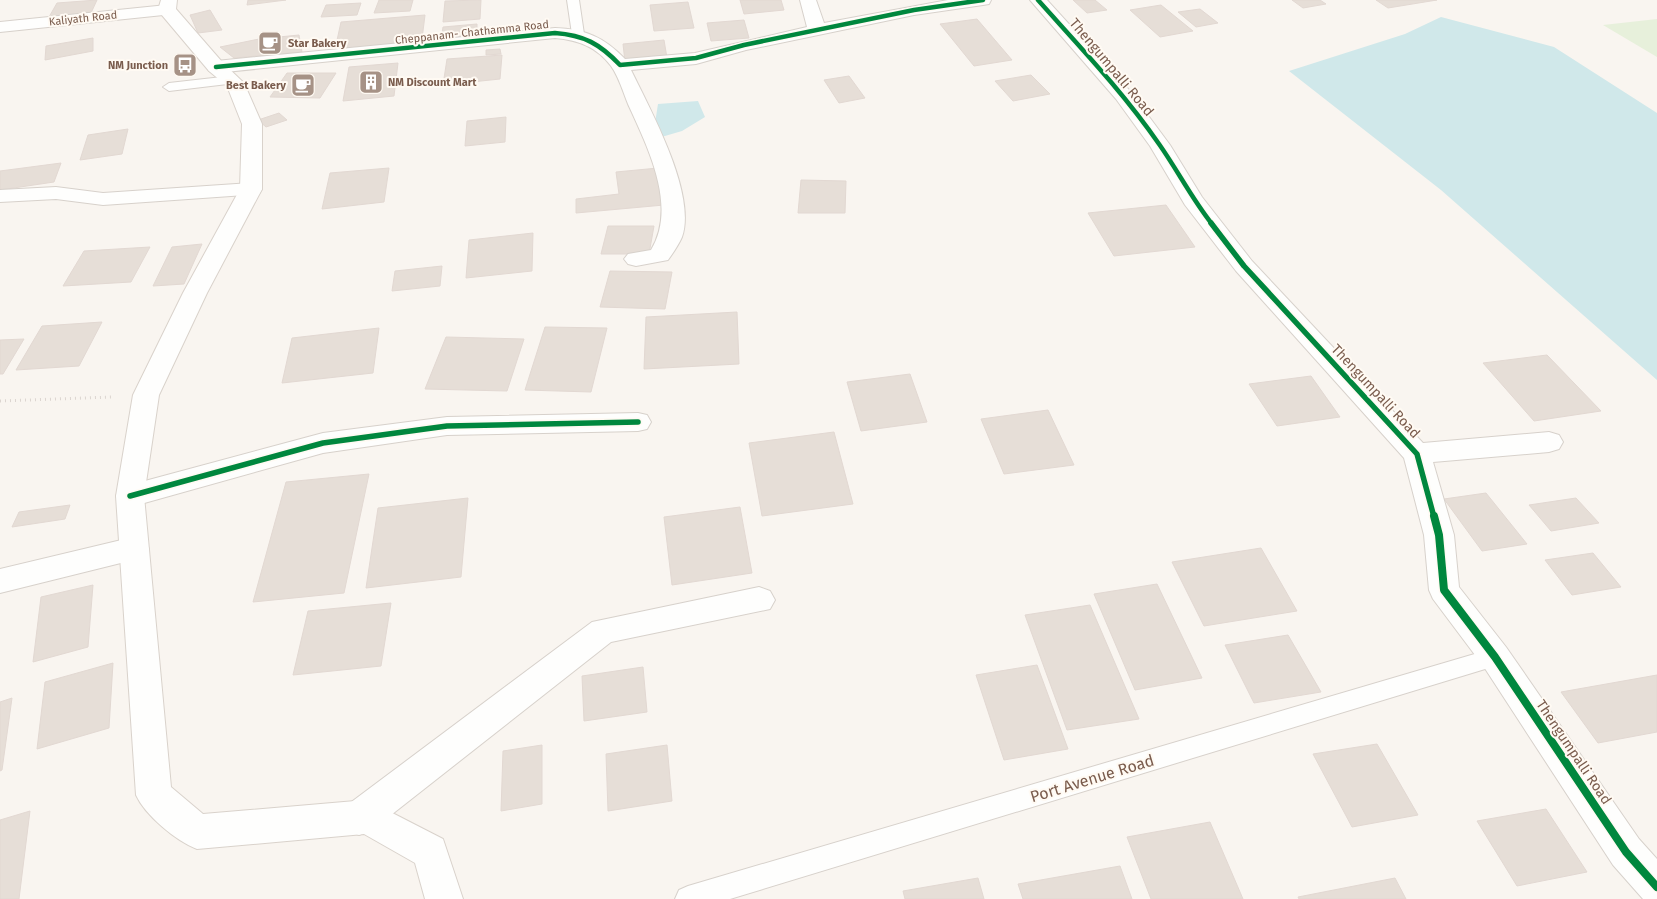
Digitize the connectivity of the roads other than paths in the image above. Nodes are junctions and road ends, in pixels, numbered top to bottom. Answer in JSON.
{"nodes":[{"id":1,"x":572,"y":0,"type":"edge"},
{"id":2,"x":808,"y":0,"type":"edge"},
{"id":3,"x":983,"y":0,"type":"edge"},
{"id":4,"x":1038,"y":0,"type":"edge"},
{"id":5,"x":168,"y":5,"type":"edge"},
{"id":6,"x":0,"y":27,"type":"edge"},
{"id":7,"x":817,"y":30,"type":"junction"},
{"id":8,"x":578,"y":34,"type":"junction"},
{"id":9,"x":620,"y":65,"type":"junction"},
{"id":10,"x":224,"y":73,"type":"junction"},
{"id":11,"x":169,"y":86,"type":"dead end"},
{"id":12,"x":252,"y":189,"type":"junction"},
{"id":13,"x":0,"y":196,"type":"edge"},
{"id":14,"x":636,"y":259,"type":"dead end"},
{"id":15,"x":638,"y":422,"type":"dead end"},
{"id":16,"x":1550,"y":442,"type":"dead end"},
{"id":17,"x":1417,"y":454,"type":"junction"},
{"id":18,"x":130,"y":496,"type":"junction"},
{"id":19,"x":134,"y":549,"type":"junction"},
{"id":20,"x":0,"y":581,"type":"edge"},
{"id":21,"x":759,"y":600,"type":"dead end"},
{"id":22,"x":1495,"y":657,"type":"junction"},
{"id":23,"x":359,"y":818,"type":"junction"},
{"id":24,"x":1657,"y":887,"type":"edge"},
{"id":25,"x":444,"y":899,"type":"edge"},
{"id":26,"x":688,"y":899,"type":"edge"}],
"edges":[{"from":1,"to":8,"type":"lane"},
{"from":2,"to":7,"type":"street"},
{"from":3,"to":7,"type":"street"},
{"from":4,"to":17,"type":"street","name":"Thengumpalli Road"},
{"from":5,"to":6,"type":"street","name":"Kaliyath Road"},
{"from":5,"to":10,"type":"street"},
{"from":7,"to":9,"type":"street"},
{"from":8,"to":9,"type":"street","name":"Cheppanam- Chathamma Road"},
{"from":8,"to":10,"type":"street","name":"Cheppanam- Chathamma Road"},
{"from":9,"to":14,"type":"street","name":"Cheppanam- Chathamma Road"},
{"from":10,"to":11,"type":"lane"},
{"from":10,"to":12,"type":"street"},
{"from":12,"to":13,"type":"street"},
{"from":12,"to":18,"type":"street"},
{"from":15,"to":18,"type":"street"},
{"from":16,"to":17,"type":"street"},
{"from":17,"to":22,"type":"street","name":"Thengumpalli Road"},
{"from":18,"to":19,"type":"street"},
{"from":19,"to":20,"type":"street"},
{"from":19,"to":23,"type":"street"},
{"from":21,"to":23,"type":"street"},
{"from":22,"to":24,"type":"street","name":"Thengumpalli Road"},
{"from":22,"to":26,"type":"lane","name":"Port Avenue Road"},
{"from":23,"to":25,"type":"street"}]}
